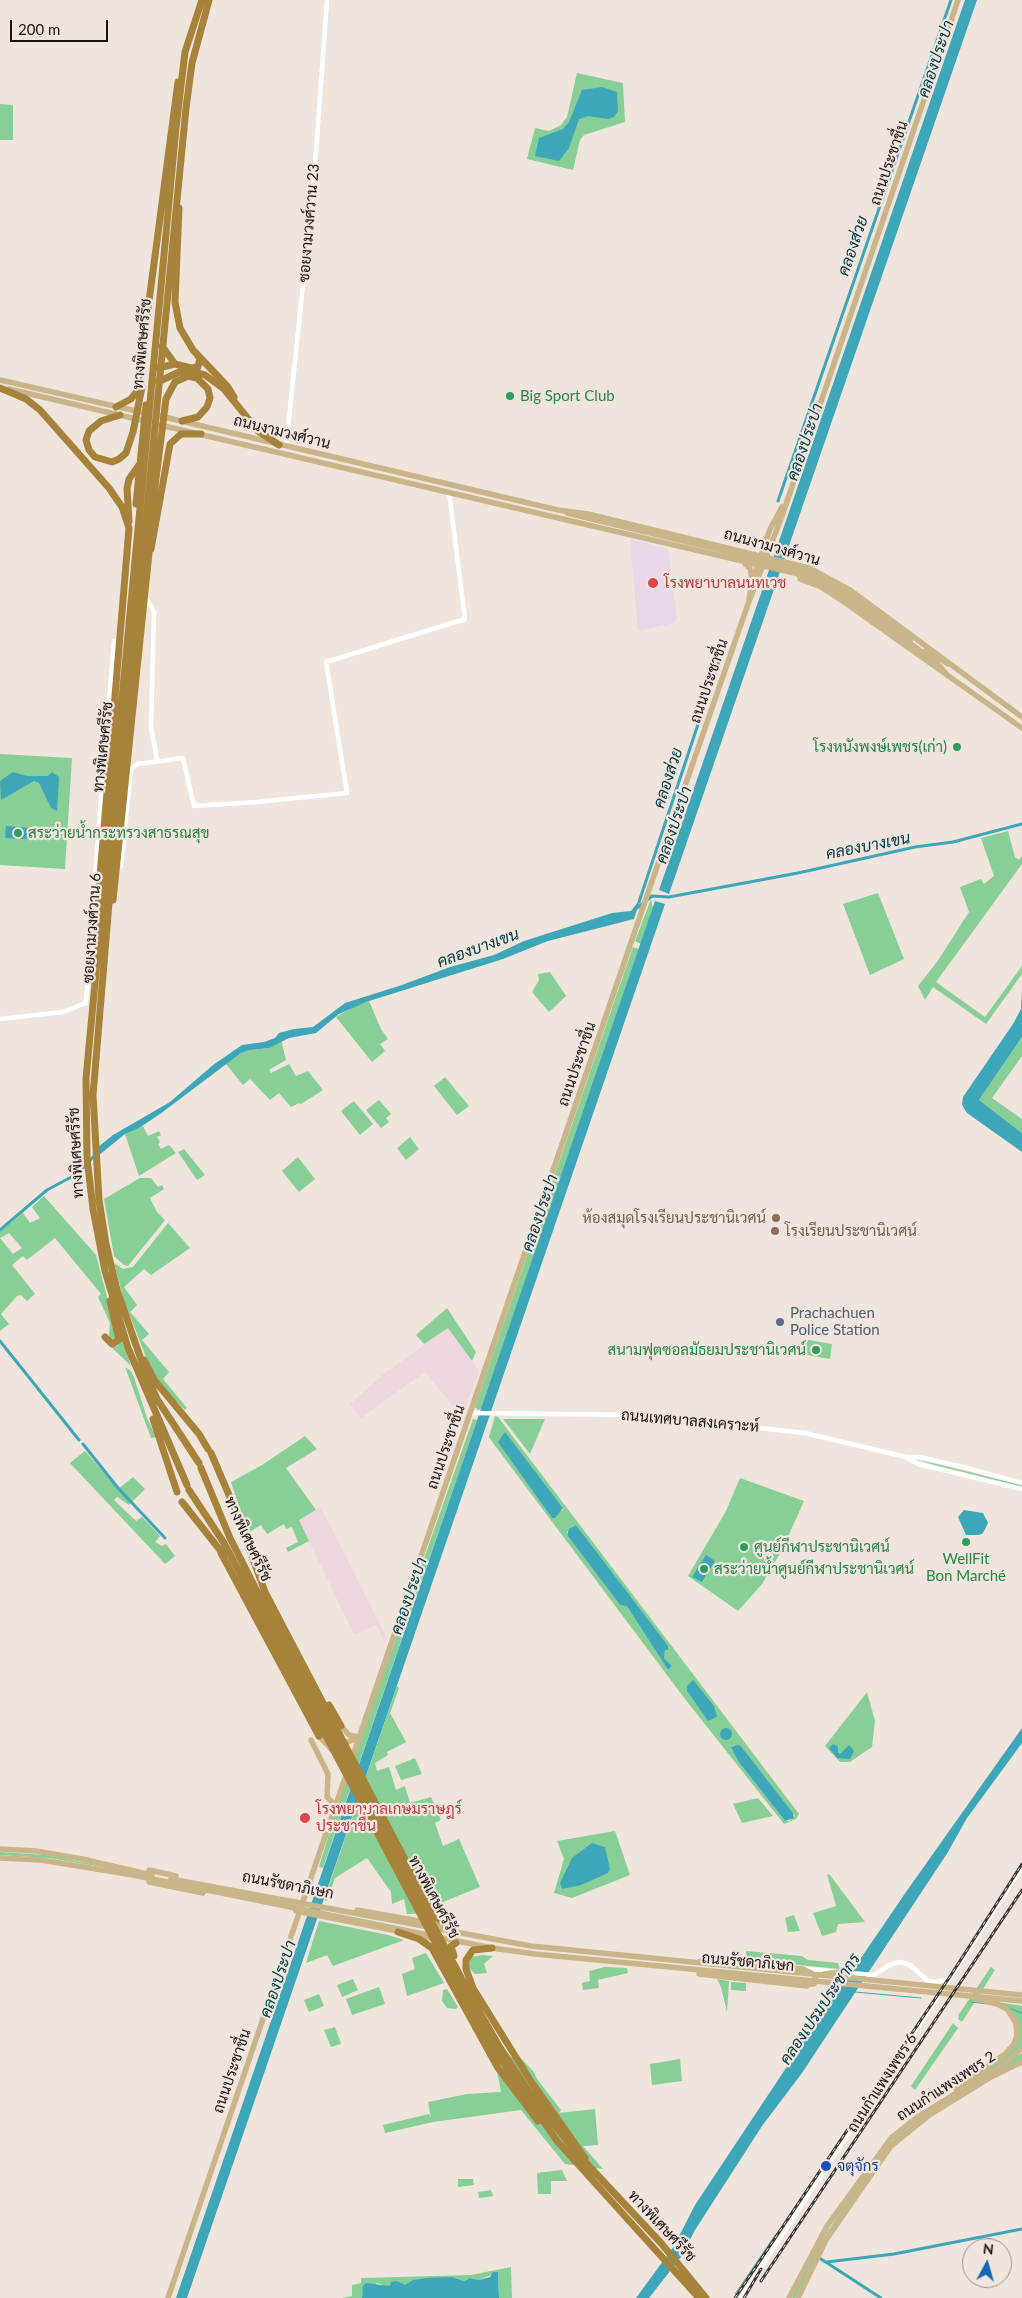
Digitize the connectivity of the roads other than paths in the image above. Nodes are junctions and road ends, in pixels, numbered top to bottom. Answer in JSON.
{"nodes":[{"id":1,"x":202,"y":0,"type":"edge"},
{"id":2,"x":209,"y":0,"type":"edge"},
{"id":3,"x":327,"y":0,"type":"edge"},
{"id":4,"x":958,"y":0,"type":"edge"},
{"id":5,"x":185,"y":52,"type":"junction"},
{"id":6,"x":178,"y":192,"type":"junction"},
{"id":7,"x":164,"y":280,"type":"dead end"},
{"id":8,"x":152,"y":283,"type":"junction"},
{"id":9,"x":162,"y":288,"type":"dead end"},
{"id":10,"x":151,"y":296,"type":"junction"},
{"id":11,"x":158,"y":342,"type":"dead end"},
{"id":12,"x":193,"y":350,"type":"junction"},
{"id":13,"x":175,"y":364,"type":"junction"},
{"id":14,"x":156,"y":368,"type":"dead end"},
{"id":15,"x":0,"y":380,"type":"edge"},
{"id":16,"x":0,"y":388,"type":"edge"},
{"id":17,"x":116,"y":407,"type":"junction"},
{"id":18,"x":120,"y":415,"type":"junction"},
{"id":19,"x":182,"y":421,"type":"junction"},
{"id":20,"x":248,"y":421,"type":"junction"},
{"id":21,"x":153,"y":423,"type":"junction"},
{"id":22,"x":201,"y":434,"type":"junction"},
{"id":23,"x":283,"y":446,"type":"junction"},
{"id":24,"x":449,"y":492,"type":"junction"},
{"id":25,"x":558,"y":510,"type":"junction"},
{"id":26,"x":554,"y":517,"type":"junction"},
{"id":27,"x":583,"y":520,"type":"junction"},
{"id":28,"x":129,"y":528,"type":"junction"},
{"id":29,"x":137,"y":532,"type":"junction"},
{"id":30,"x":690,"y":538,"type":"junction"},
{"id":31,"x":687,"y":551,"type":"junction"},
{"id":32,"x":150,"y":553,"type":"junction"},
{"id":33,"x":767,"y":557,"type":"junction"},
{"id":34,"x":745,"y":564,"type":"junction"},
{"id":35,"x":763,"y":569,"type":"junction"},
{"id":36,"x":824,"y":575,"type":"junction"},
{"id":37,"x":752,"y":582,"type":"junction"},
{"id":38,"x":821,"y":587,"type":"junction"},
{"id":39,"x":145,"y":596,"type":"junction"},
{"id":40,"x":748,"y":604,"type":"junction"},
{"id":41,"x":142,"y":632,"type":"junction"},
{"id":42,"x":153,"y":633,"type":"junction"},
{"id":43,"x":117,"y":641,"type":"junction"},
{"id":44,"x":921,"y":649,"type":"junction"},
{"id":45,"x":954,"y":667,"type":"junction"},
{"id":46,"x":948,"y":676,"type":"junction"},
{"id":47,"x":115,"y":700,"type":"junction"},
{"id":48,"x":134,"y":702,"type":"junction"},
{"id":49,"x":1022,"y":717,"type":"edge"},
{"id":50,"x":1022,"y":728,"type":"edge"},
{"id":51,"x":157,"y":760,"type":"junction"},
{"id":52,"x":96,"y":863,"type":"junction"},
{"id":53,"x":103,"y":928,"type":"junction"},
{"id":54,"x":0,"y":1019,"type":"edge"},
{"id":55,"x":113,"y":1292,"type":"junction"},
{"id":56,"x":105,"y":1337,"type":"dead end"},
{"id":57,"x":133,"y":1340,"type":"junction"},
{"id":58,"x":140,"y":1378,"type":"junction"},
{"id":59,"x":471,"y":1412,"type":"junction"},
{"id":60,"x":906,"y":1457,"type":"junction"},
{"id":61,"x":1022,"y":1483,"type":"edge"},
{"id":62,"x":1022,"y":1489,"type":"edge"},
{"id":63,"x":177,"y":1492,"type":"dead end"},
{"id":64,"x":182,"y":1502,"type":"dead end"},
{"id":65,"x":222,"y":1553,"type":"junction"},
{"id":66,"x":238,"y":1570,"type":"junction"},
{"id":67,"x":262,"y":1607,"type":"junction"},
{"id":68,"x":298,"y":1653,"type":"junction"},
{"id":69,"x":343,"y":1728,"type":"junction"},
{"id":70,"x":319,"y":1736,"type":"junction"},
{"id":71,"x":359,"y":1737,"type":"junction"},
{"id":72,"x":311,"y":1740,"type":"junction"},
{"id":73,"x":343,"y":1744,"type":"junction"},
{"id":74,"x":328,"y":1748,"type":"junction"},
{"id":75,"x":317,"y":1752,"type":"junction"},
{"id":76,"x":348,"y":1767,"type":"junction"},
{"id":77,"x":335,"y":1805,"type":"junction"},
{"id":78,"x":0,"y":1849,"type":"edge"},
{"id":79,"x":0,"y":1858,"type":"edge"},
{"id":80,"x":86,"y":1860,"type":"junction"},
{"id":81,"x":1022,"y":1868,"type":"edge"},
{"id":82,"x":107,"y":1872,"type":"junction"},
{"id":83,"x":174,"y":1881,"type":"junction"},
{"id":84,"x":252,"y":1891,"type":"junction"},
{"id":85,"x":302,"y":1900,"type":"junction"},
{"id":86,"x":249,"y":1901,"type":"junction"},
{"id":87,"x":343,"y":1908,"type":"junction"},
{"id":88,"x":298,"y":1912,"type":"junction"},
{"id":89,"x":342,"y":1920,"type":"junction"},
{"id":90,"x":401,"y":1927,"type":"junction"},
{"id":91,"x":450,"y":1927,"type":"junction"},
{"id":92,"x":484,"y":1938,"type":"junction"},
{"id":93,"x":456,"y":1943,"type":"junction"},
{"id":94,"x":473,"y":1943,"type":"junction"},
{"id":95,"x":492,"y":1948,"type":"junction"},
{"id":96,"x":668,"y":1961,"type":"junction"},
{"id":97,"x":803,"y":1968,"type":"junction"},
{"id":98,"x":683,"y":1969,"type":"junction"},
{"id":99,"x":839,"y":1972,"type":"junction"},
{"id":100,"x":765,"y":1973,"type":"junction"},
{"id":101,"x":949,"y":1980,"type":"junction"},
{"id":102,"x":805,"y":1985,"type":"junction"},
{"id":103,"x":473,"y":1988,"type":"junction"},
{"id":104,"x":950,"y":1992,"type":"junction"},
{"id":105,"x":1022,"y":1994,"type":"edge"},
{"id":106,"x":1022,"y":2002,"type":"edge"},
{"id":107,"x":1022,"y":2048,"type":"edge"},
{"id":108,"x":1022,"y":2062,"type":"edge"},
{"id":109,"x":948,"y":2098,"type":"junction"},
{"id":110,"x":557,"y":2141,"type":"junction"},
{"id":111,"x":599,"y":2178,"type":"junction"},
{"id":112,"x":168,"y":2298,"type":"edge"},
{"id":113,"x":700,"y":2298,"type":"edge"},
{"id":114,"x":706,"y":2298,"type":"edge"},
{"id":115,"x":741,"y":2298,"type":"edge"},
{"id":116,"x":789,"y":2298,"type":"edge"},
{"id":117,"x":798,"y":2298,"type":"edge"}],
"edges":[{"from":1,"to":5,"type":"highway","name":"ทางพิเศษศรีรัช"},
{"from":2,"to":6,"type":"highway","name":"ทางพิเศษศรีรัช"},
{"from":3,"to":23,"type":"street","name":"ซอยงามวงศ์วาน 23"},
{"from":4,"to":33,"type":"main road","name":"ถนนประชาชื่น"},
{"from":5,"to":8,"type":"highway"},
{"from":5,"to":29,"type":"highway","name":"ทางพิเศษศรีรัช"},
{"from":6,"to":12,"type":"highway"},
{"from":6,"to":53,"type":"highway","name":"ทางพิเศษศรีรัช"},
{"from":7,"to":8,"type":"highway"},
{"from":8,"to":10,"type":"highway"},
{"from":9,"to":10,"type":"highway"},
{"from":10,"to":17,"type":"highway"},
{"from":10,"to":18,"type":"highway"},
{"from":11,"to":13,"type":"highway"},
{"from":12,"to":13,"type":"highway"},
{"from":12,"to":20,"type":"highway"},
{"from":13,"to":14,"type":"highway"},
{"from":15,"to":17,"type":"main road","name":"ถนนงามวงศ์วาน"},
{"from":16,"to":18,"type":"main road","name":"ถนนงามวงศ์วาน"},
{"from":16,"to":28,"type":"highway"},
{"from":17,"to":19,"type":"main road","name":"ถนนงามวงศ์วาน"},
{"from":18,"to":21,"type":"main road","name":"ถนนงามวงศ์วาน"},
{"from":19,"to":23,"type":"main road","name":"ถนนงามวงศ์วาน"},
{"from":19,"to":32,"type":"highway"},
{"from":20,"to":23,"type":"highway"},
{"from":20,"to":29,"type":"highway"},
{"from":21,"to":22,"type":"main road","name":"ถนนงามวงศ์วาน"},
{"from":21,"to":28,"type":"highway"},
{"from":22,"to":24,"type":"main road","name":"ถนนงามวงศ์วาน"},
{"from":22,"to":32,"type":"highway"},
{"from":23,"to":25,"type":"main road","name":"ถนนงามวงศ์วาน"},
{"from":24,"to":26,"type":"main road","name":"ถนนงามวงศ์วาน"},
{"from":24,"to":51,"type":"street"},
{"from":25,"to":27,"type":"main road","name":"ถนนงามวงศ์วาน"},
{"from":25,"to":30,"type":"main road","name":"ถนนงามวงศ์วาน"},
{"from":26,"to":27,"type":"main road","name":"ถนนงามวงศ์วาน"},
{"from":26,"to":31,"type":"main road","name":"ถนนงามวงศ์วาน"},
{"from":27,"to":44,"type":"main road","name":"ถนนงามวงศ์วาน"},
{"from":28,"to":43,"type":"highway"},
{"from":29,"to":53,"type":"highway","name":"ทางพิเศษศรีรัช"},
{"from":30,"to":31,"type":"main road"},
{"from":30,"to":33,"type":"main road","name":"ถนนงามวงศ์วาน"},
{"from":31,"to":34,"type":"main road","name":"ถนนงามวงศ์วาน"},
{"from":32,"to":39,"type":"highway"},
{"from":33,"to":35,"type":"main road","name":"ถนนประชาชื่น"},
{"from":33,"to":36,"type":"main road","name":"ถนนงามวงศ์วาน"},
{"from":34,"to":35,"type":"main road","name":"ถนนงามวงศ์วาน"},
{"from":34,"to":37,"type":"main road"},
{"from":35,"to":37,"type":"main road","name":"ถนนประชาชื่น"},
{"from":35,"to":38,"type":"main road","name":"ถนนงามวงศ์วาน"},
{"from":35,"to":40,"type":"main road","name":"ถนนประชาชื่น"},
{"from":36,"to":38,"type":"main road"},
{"from":36,"to":45,"type":"main road","name":"ถนนงามวงศ์วาน"},
{"from":37,"to":40,"type":"main road","name":"ถนนประชาชื่น"},
{"from":38,"to":46,"type":"main road","name":"ถนนงามวงศ์วาน"},
{"from":39,"to":41,"type":"highway"},
{"from":39,"to":42,"type":"street"},
{"from":40,"to":59,"type":"main road","name":"ถนนประชาชื่น"},
{"from":41,"to":42,"type":"street"},
{"from":41,"to":48,"type":"highway"},
{"from":42,"to":51,"type":"street"},
{"from":43,"to":47,"type":"highway"},
{"from":43,"to":52,"type":"street"},
{"from":44,"to":45,"type":"main road","name":"ถนนงามวงศ์วาน"},
{"from":44,"to":46,"type":"main road","name":"ถนนงามวงศ์วาน"},
{"from":45,"to":49,"type":"main road","name":"ถนนงามวงศ์วาน"},
{"from":46,"to":50,"type":"main road","name":"ถนนงามวงศ์วาน"},
{"from":47,"to":48,"type":"highway"},
{"from":47,"to":53,"type":"highway"},
{"from":48,"to":53,"type":"highway"},
{"from":51,"to":52,"type":"street","name":"ซอยงามวงศ์วาน 6"},
{"from":52,"to":54,"type":"street","name":"ซอยงามวงศ์วาน 6"},
{"from":53,"to":55,"type":"highway","name":"ทางพิเศษศรีรัช"},
{"from":55,"to":56,"type":"highway"},
{"from":55,"to":57,"type":"highway","name":"ทางพิเศษศรีรัช"},
{"from":55,"to":58,"type":"highway","name":"ทางพิเศษศรีรัช"},
{"from":57,"to":67,"type":"highway","name":"ทางพิเศษศรีรัช"},
{"from":57,"to":68,"type":"highway"},
{"from":58,"to":63,"type":"highway"},
{"from":58,"to":66,"type":"highway","name":"ทางพิเศษศรีรัช"},
{"from":59,"to":60,"type":"street","name":"ถนนเทศบาลสงเคราะห์"},
{"from":59,"to":71,"type":"main road","name":"ถนนประชาชื่น"},
{"from":60,"to":61,"type":"street","name":"ถนนเทศบาลสงเคราะห์"},
{"from":60,"to":62,"type":"street","name":"ถนนเทศบาลสงเคราะห์"},
{"from":64,"to":65,"type":"highway"},
{"from":65,"to":66,"type":"highway"},
{"from":65,"to":70,"type":"highway"},
{"from":66,"to":67,"type":"highway","name":"ทางพิเศษศรีรัช"},
{"from":67,"to":110,"type":"highway","name":"ทางพิเศษศรีรัช"},
{"from":67,"to":111,"type":"highway","name":"ทางพิเศษศรีรัช"},
{"from":68,"to":69,"type":"highway"},
{"from":68,"to":91,"type":"highway"},
{"from":69,"to":70,"type":"main road"},
{"from":69,"to":71,"type":"main road"},
{"from":69,"to":73,"type":"main road"},
{"from":70,"to":72,"type":"main road"},
{"from":70,"to":74,"type":"main road"},
{"from":71,"to":73,"type":"main road"},
{"from":71,"to":76,"type":"main road","name":"ถนนประชาชื่น"},
{"from":72,"to":74,"type":"main road"},
{"from":72,"to":75,"type":"main road"},
{"from":73,"to":74,"type":"main road"},
{"from":74,"to":75,"type":"main road"},
{"from":74,"to":76,"type":"main road"},
{"from":75,"to":77,"type":"main road"},
{"from":76,"to":77,"type":"main road","name":"ถนนประชาชื่น"},
{"from":77,"to":85,"type":"main road","name":"ถนนประชาชื่น"},
{"from":78,"to":80,"type":"main road","name":"ถนนรัชดาภิเษก"},
{"from":79,"to":82,"type":"main road","name":"ถนนรัชดาภิเษก"},
{"from":80,"to":83,"type":"main road","name":"ถนนรัชดาภิเษก"},
{"from":80,"to":84,"type":"main road","name":"ถนนรัชดาภิเษก"},
{"from":81,"to":101,"type":"street","name":"ถนนกำแพงเพชร 6"},
{"from":82,"to":83,"type":"main road","name":"ถนนรัชดาภิเษก"},
{"from":82,"to":86,"type":"main road","name":"ถนนรัชดาภิเษก"},
{"from":83,"to":90,"type":"main road","name":"ถนนรัชดาภิเษก"},
{"from":84,"to":85,"type":"main road","name":"ถนนรัชดาภิเษก"},
{"from":84,"to":86,"type":"main road"},
{"from":85,"to":87,"type":"main road","name":"ถนนรัชดาภิเษก"},
{"from":85,"to":88,"type":"main road","name":"ถนนประชาชื่น"},
{"from":86,"to":88,"type":"main road","name":"ถนนรัชดาภิเษก"},
{"from":87,"to":89,"type":"main road"},
{"from":87,"to":91,"type":"main road","name":"ถนนรัชดาภิเษก"},
{"from":88,"to":89,"type":"main road","name":"ถนนรัชดาภิเษก"},
{"from":88,"to":112,"type":"main road","name":"ถนนประชาชื่น"},
{"from":89,"to":90,"type":"main road","name":"ถนนรัชดาภิเษก"},
{"from":90,"to":92,"type":"main road","name":"ถนนรัชดาภิเษก"},
{"from":90,"to":93,"type":"main road","name":"ถนนรัชดาภิเษก"},
{"from":90,"to":94,"type":"main road","name":"ถนนรัชดาภิเษก"},
{"from":90,"to":110,"type":"highway"},
{"from":91,"to":92,"type":"main road","name":"ถนนรัชดาภิเษก"},
{"from":92,"to":96,"type":"main road","name":"ถนนรัชดาภิเษก"},
{"from":93,"to":94,"type":"main road","name":"ถนนรัชดาภิเษก"},
{"from":93,"to":103,"type":"highway"},
{"from":94,"to":95,"type":"main road","name":"ถนนรัชดาภิเษก"},
{"from":95,"to":98,"type":"main road","name":"ถนนรัชดาภิเษก"},
{"from":95,"to":103,"type":"highway"},
{"from":96,"to":97,"type":"main road"},
{"from":96,"to":100,"type":"main road","name":"ถนนรัชดาภิเษก"},
{"from":97,"to":99,"type":"street"},
{"from":97,"to":102,"type":"main road"},
{"from":98,"to":100,"type":"main road","name":"ถนนรัชดาภิเษก"},
{"from":98,"to":102,"type":"main road"},
{"from":99,"to":101,"type":"street"},
{"from":99,"to":102,"type":"main road"},
{"from":100,"to":104,"type":"main road","name":"ถนนรัชดาภิเษก"},
{"from":100,"to":105,"type":"main road","name":"ถนนรัชดาภิเษก"},
{"from":101,"to":115,"type":"street","name":"ถนนกำแพงเพชร 6"},
{"from":103,"to":111,"type":"highway"},
{"from":104,"to":106,"type":"main road","name":"ถนนรัชดาภิเษก"},
{"from":104,"to":109,"type":"main road"},
{"from":107,"to":109,"type":"main road","name":"ถนนกำแพงเพชร 2"},
{"from":108,"to":117,"type":"main road","name":"ถนนกำแพงเพชร 2"},
{"from":109,"to":116,"type":"main road","name":"ถนนกำแพงเพชร 2"},
{"from":110,"to":113,"type":"highway","name":"ทางพิเศษศรีรัช"},
{"from":111,"to":114,"type":"highway","name":"ทางพิเศษศรีรัช"}]}
